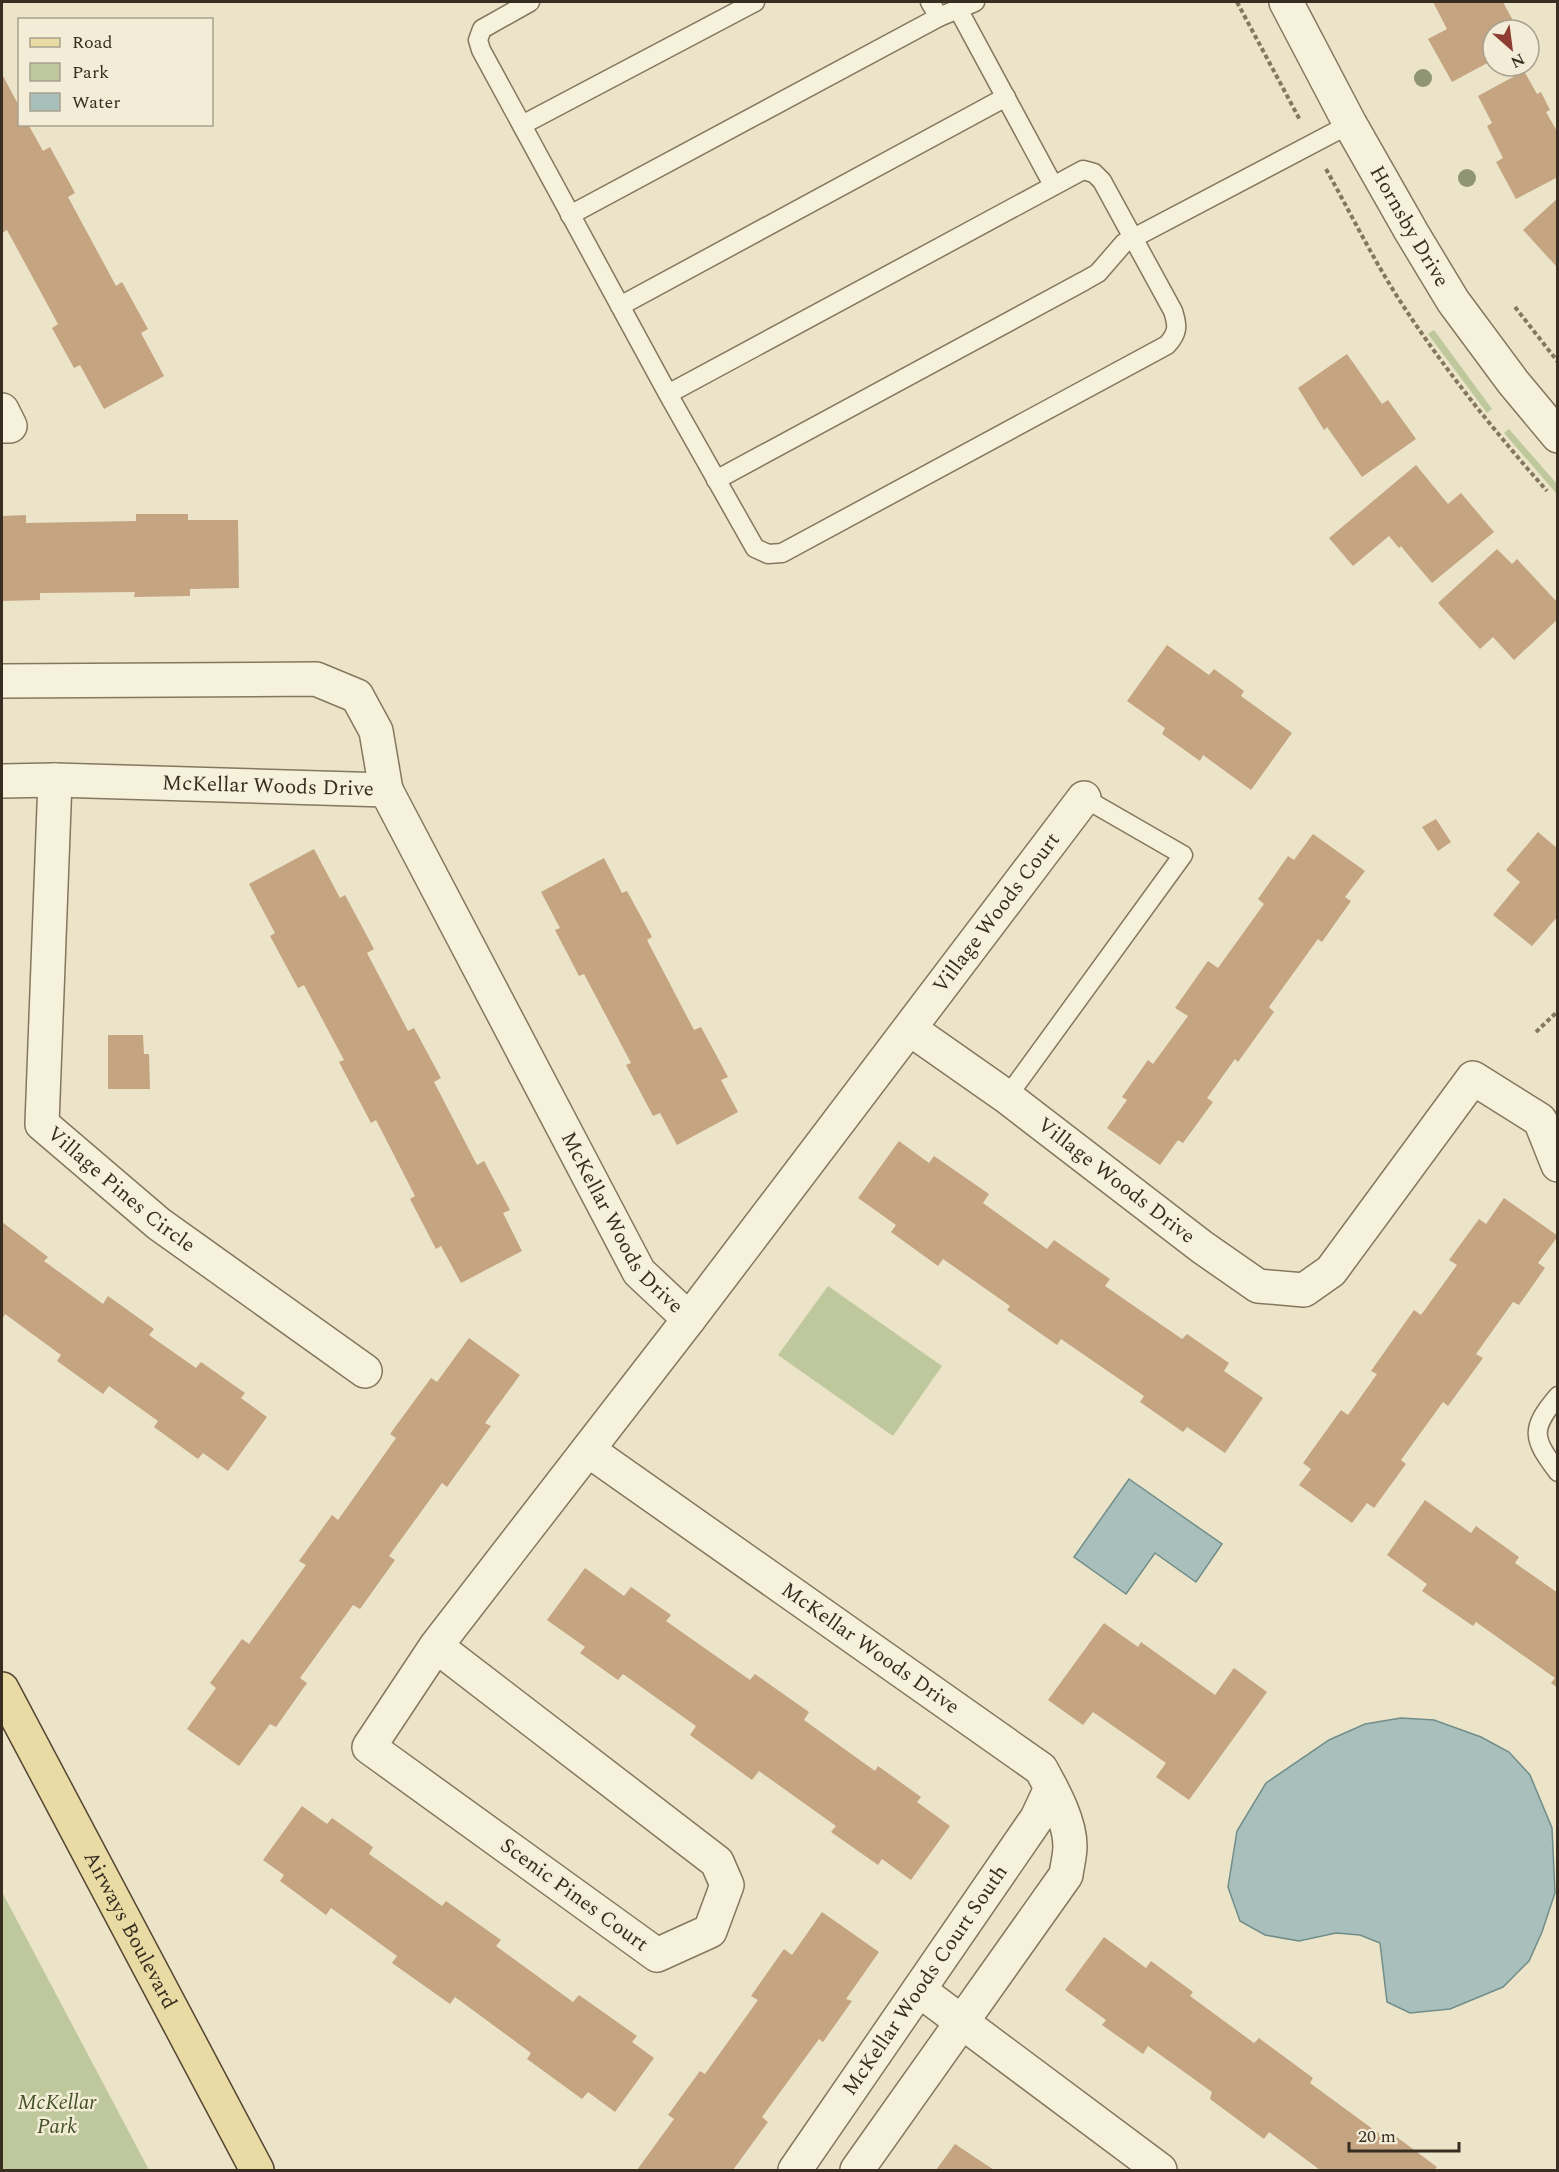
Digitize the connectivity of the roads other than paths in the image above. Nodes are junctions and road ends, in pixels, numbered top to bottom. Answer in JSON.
{"nodes":[{"id":1,"x":530,"y":2,"type":"edge"},
{"id":2,"x":754,"y":2,"type":"edge"},
{"id":3,"x":1286,"y":2,"type":"edge"},
{"id":4,"x":967,"y":5,"type":"edge"},
{"id":5,"x":934,"y":9,"type":"edge"},
{"id":6,"x":1006,"y":97,"type":"junction"},
{"id":7,"x":1350,"y":124,"type":"junction"},
{"id":8,"x":522,"y":125,"type":"junction"},
{"id":9,"x":1053,"y":185,"type":"junction"},
{"id":10,"x":570,"y":215,"type":"junction"},
{"id":11,"x":1134,"y":238,"type":"junction"},
{"id":12,"x":620,"y":306,"type":"junction"},
{"id":13,"x":668,"y":394,"type":"junction"},
{"id":14,"x":2,"y":410,"type":"edge"},
{"id":15,"x":2,"y":426,"type":"edge"},
{"id":16,"x":1557,"y":436,"type":"edge"},
{"id":17,"x":716,"y":480,"type":"junction"},
{"id":18,"x":2,"y":681,"type":"edge"},
{"id":19,"x":55,"y":780,"type":"junction"},
{"id":20,"x":2,"y":781,"type":"edge"},
{"id":21,"x":386,"y":790,"type":"junction"},
{"id":22,"x":1084,"y":798,"type":"joint"},
{"id":23,"x":910,"y":1029,"type":"junction"},
{"id":24,"x":1007,"y":1097,"type":"junction"},
{"id":25,"x":1557,"y":1165,"type":"edge"},
{"id":26,"x":689,"y":1319,"type":"junction"},
{"id":27,"x":365,"y":1371,"type":"dead end"},
{"id":28,"x":1557,"y":1396,"type":"edge"},
{"id":29,"x":588,"y":1450,"type":"junction"},
{"id":30,"x":1557,"y":1472,"type":"edge"},
{"id":31,"x":436,"y":1646,"type":"junction"},
{"id":32,"x":2,"y":1689,"type":"edge"},
{"id":33,"x":1051,"y":1788,"type":"junction"},
{"id":34,"x":919,"y":1990,"type":"junction"},
{"id":35,"x":958,"y":2028,"type":"junction"},
{"id":36,"x":862,"y":2163,"type":"edge"},
{"id":37,"x":1148,"y":2167,"type":"edge"},
{"id":38,"x":257,"y":2170,"type":"edge"},
{"id":39,"x":795,"y":2170,"type":"edge"}],
"edges":[{"from":1,"to":8,"type":"lane"},
{"from":2,"to":8,"type":"lane"},
{"from":3,"to":7,"type":"street","name":"Hornsby Drive"},
{"from":4,"to":5,"type":"lane"},
{"from":4,"to":6,"type":"lane"},
{"from":5,"to":10,"type":"lane"},
{"from":6,"to":9,"type":"lane"},
{"from":6,"to":12,"type":"lane"},
{"from":7,"to":11,"type":"lane"},
{"from":7,"to":16,"type":"street","name":"Hornsby Drive"},
{"from":8,"to":10,"type":"lane"},
{"from":9,"to":11,"type":"lane"},
{"from":9,"to":13,"type":"lane"},
{"from":10,"to":12,"type":"lane"},
{"from":11,"to":17,"type":"lane"},
{"from":11,"to":17,"type":"lane"},
{"from":12,"to":13,"type":"lane"},
{"from":13,"to":17,"type":"lane"},
{"from":14,"to":15,"type":"street"},
{"from":18,"to":21,"type":"street"},
{"from":19,"to":20,"type":"street","name":"McKellar Woods Drive"},
{"from":19,"to":21,"type":"street","name":"McKellar Woods Drive"},
{"from":19,"to":27,"type":"street","name":"Village Pines Circle"},
{"from":21,"to":26,"type":"street","name":"McKellar Woods Drive"},
{"from":22,"to":23,"type":"street","name":"Village Woods Court"},
{"from":22,"to":24,"type":"lane"},
{"from":23,"to":24,"type":"street","name":"Village Woods Drive"},
{"from":23,"to":26,"type":"street"},
{"from":24,"to":25,"type":"street","name":"Village Woods Drive"},
{"from":26,"to":29,"type":"street","name":"McKellar Woods Drive"},
{"from":28,"to":30,"type":"lane"},
{"from":29,"to":31,"type":"street","name":"Scenic Pines Court"},
{"from":29,"to":33,"type":"street","name":"McKellar Woods Drive"},
{"from":31,"to":31,"type":"street","name":"Scenic Pines Court"},
{"from":32,"to":38,"type":"main road","name":"Airways Boulevard"},
{"from":33,"to":34,"type":"street","name":"McKellar Woods Court South"},
{"from":33,"to":35,"type":"street","name":"McKellar Woods Drive"},
{"from":34,"to":35,"type":"street"},
{"from":34,"to":39,"type":"street","name":"McKellar Woods Court South"},
{"from":35,"to":36,"type":"street"},
{"from":35,"to":37,"type":"street"}]}
